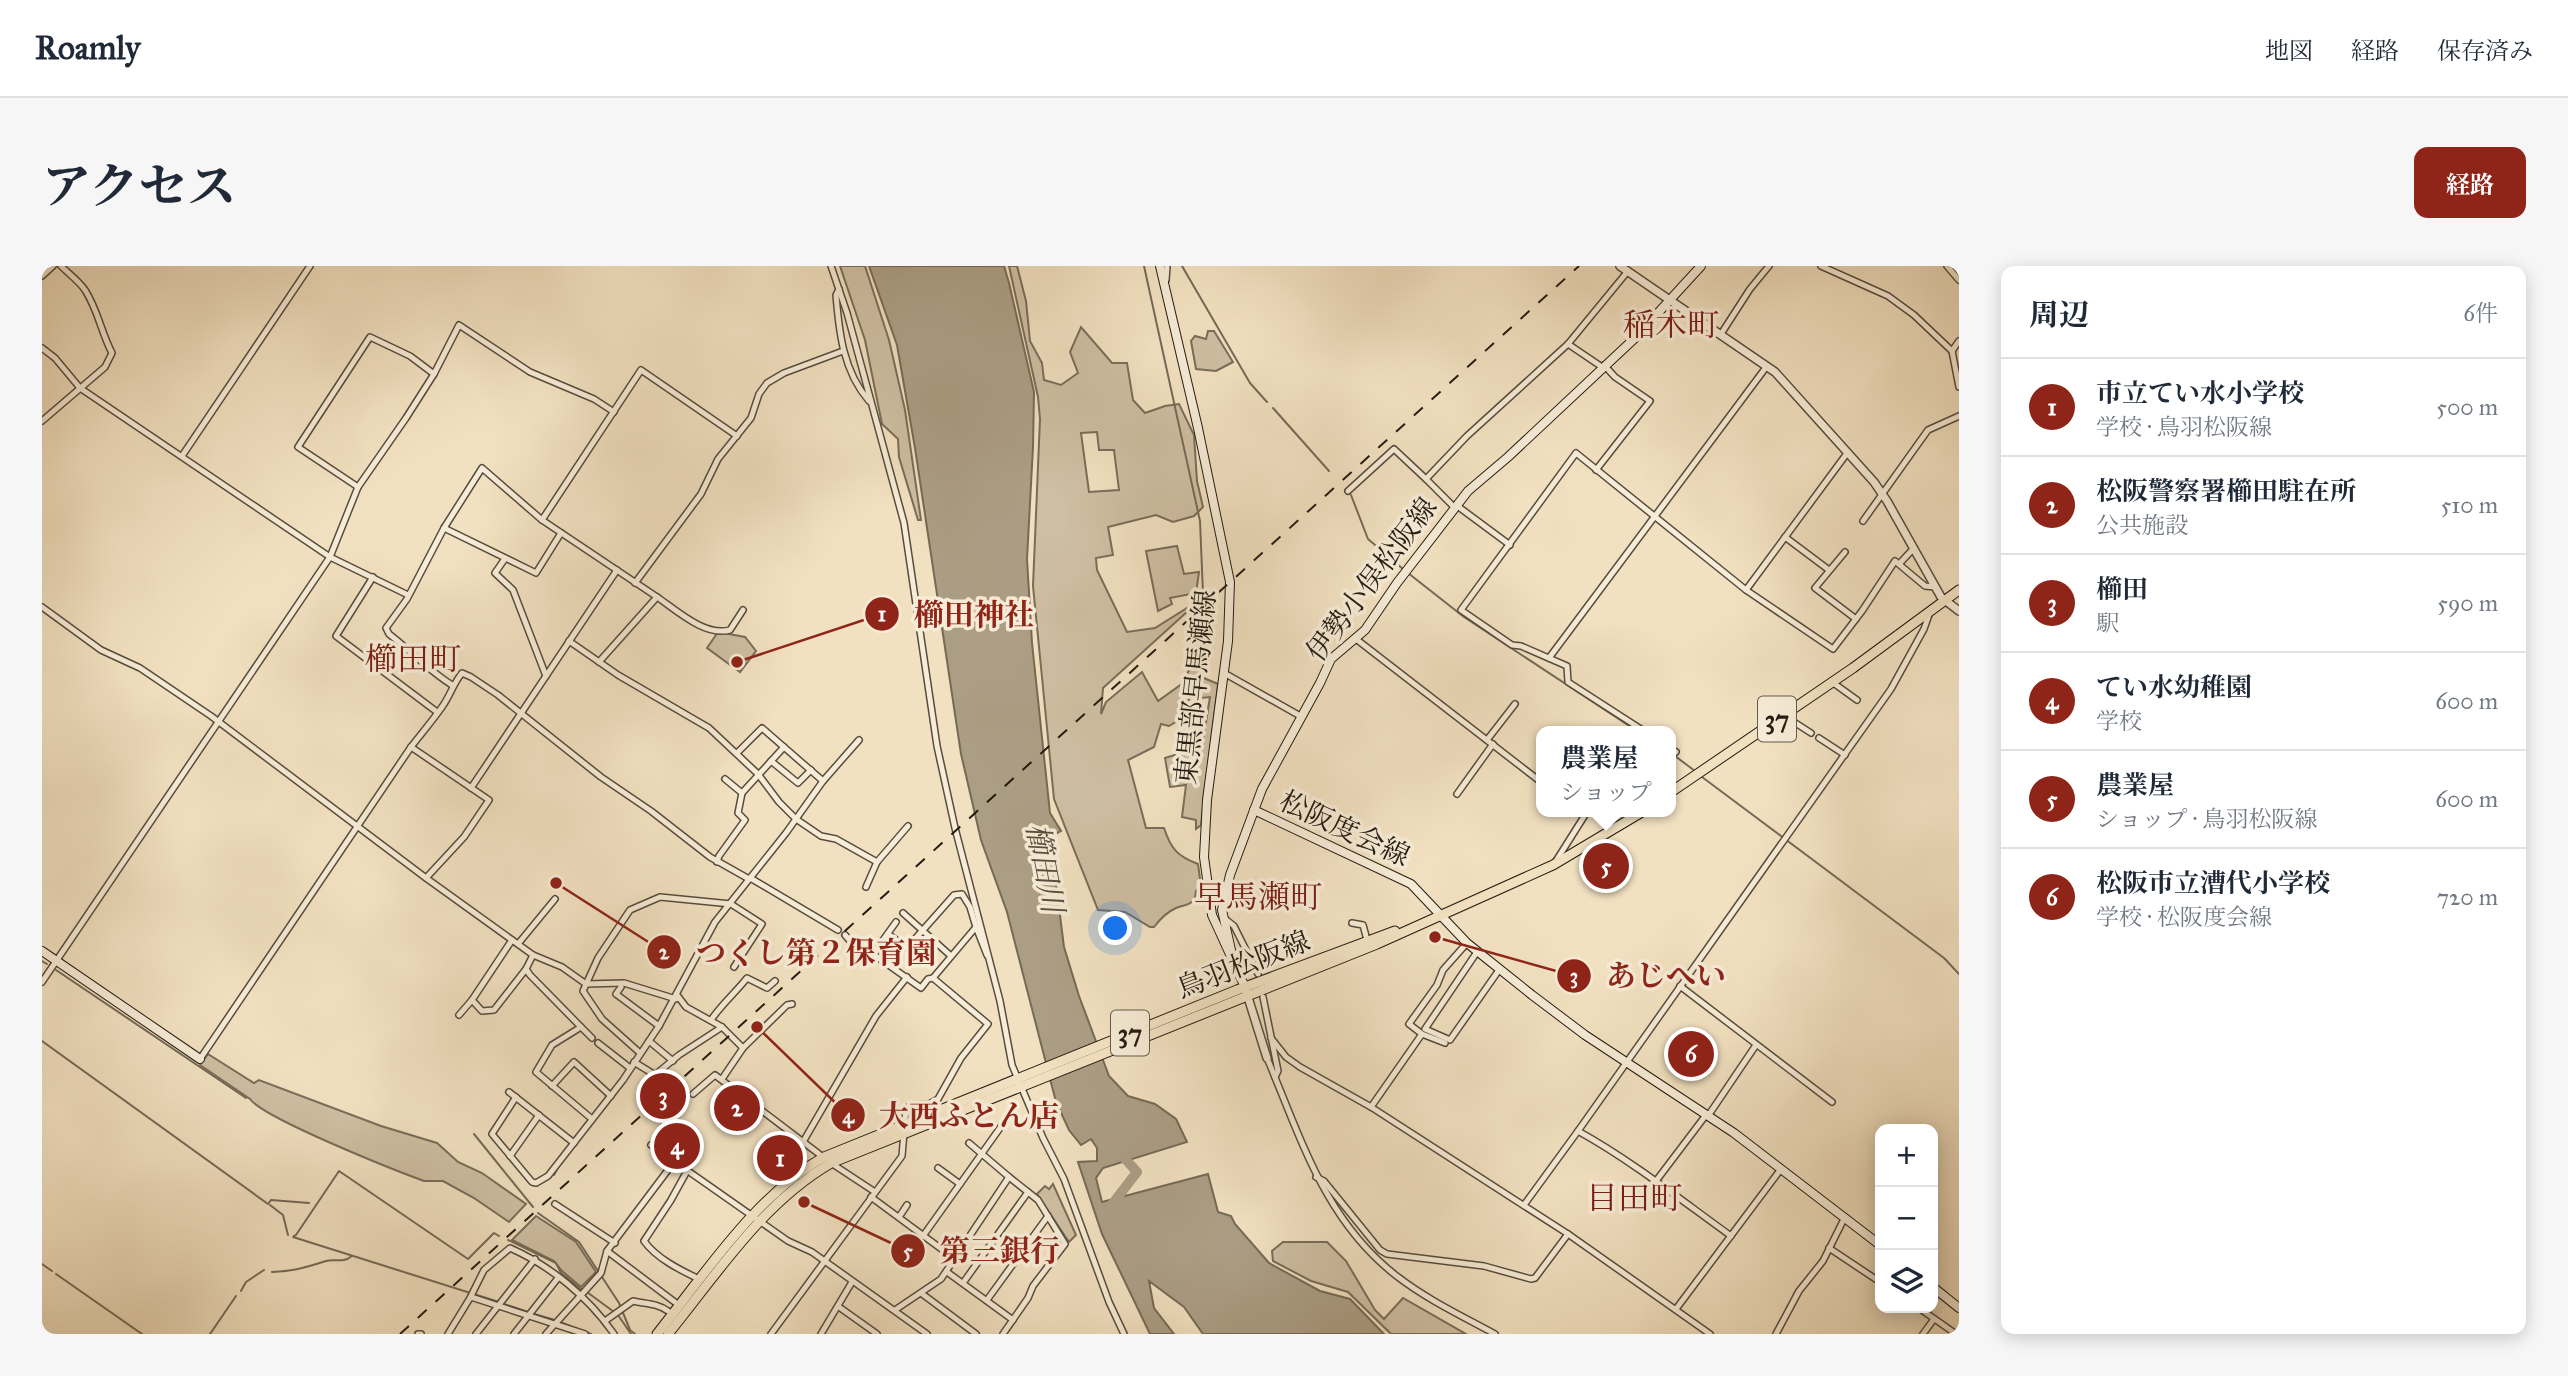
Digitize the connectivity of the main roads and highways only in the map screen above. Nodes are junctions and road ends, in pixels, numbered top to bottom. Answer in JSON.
{"nodes":[{"id":1,"x":1160,"y":266,"type":"edge"},
{"id":2,"x":1701,"y":266,"type":"edge"},
{"id":3,"x":1959,"y":590,"type":"edge"},
{"id":4,"x":1676,"y":788,"type":"edge"},
{"id":5,"x":1254,"y":810,"type":"junction"},
{"id":6,"x":1634,"y":817,"type":"edge"},
{"id":7,"x":1440,"y":916,"type":"junction"},
{"id":8,"x":42,"y":951,"type":"edge"},
{"id":9,"x":1233,"y":959,"type":"junction"},
{"id":10,"x":1242,"y":993,"type":"junction"},
{"id":11,"x":200,"y":1059,"type":"road end"},
{"id":12,"x":757,"y":1218,"type":"junction"},
{"id":13,"x":1875,"y":1241,"type":"edge"},
{"id":14,"x":1938,"y":1291,"type":"edge"},
{"id":15,"x":1959,"y":1308,"type":"edge"},
{"id":16,"x":657,"y":1334,"type":"edge"},
{"id":17,"x":668,"y":1334,"type":"edge"}],
"edges":[{"from":1,"to":9,"type":"main road","name":"東黒部早馬瀬線"},
{"from":2,"to":5,"type":"main road","name":"伊勢小俣松阪線"},
{"from":3,"to":4,"type":"main road","number":"37"},
{"from":5,"to":7,"type":"main road","name":"松阪度会線"},
{"from":5,"to":9,"type":"main road","name":"伊勢小俣松阪線"},
{"from":6,"to":7,"type":"main road","name":"鳥羽松阪線","number":"37"},
{"from":7,"to":10,"type":"main road","name":"鳥羽松阪線","number":"37"},
{"from":7,"to":10,"type":"main road","name":"鳥羽松阪線","number":"37"},
{"from":7,"to":13,"type":"main road","name":"松阪度会線"},
{"from":8,"to":11,"type":"main road"},
{"from":9,"to":10,"type":"main road","name":"東黒部早馬瀬線"},
{"from":10,"to":12,"type":"main road","name":"鳥羽松阪線","number":"37"},
{"from":12,"to":16,"type":"main road","name":"鳥羽松阪線","number":"37"},
{"from":12,"to":17,"type":"main road","name":"鳥羽松阪線","number":"37"},
{"from":14,"to":15,"type":"main road"}]}
